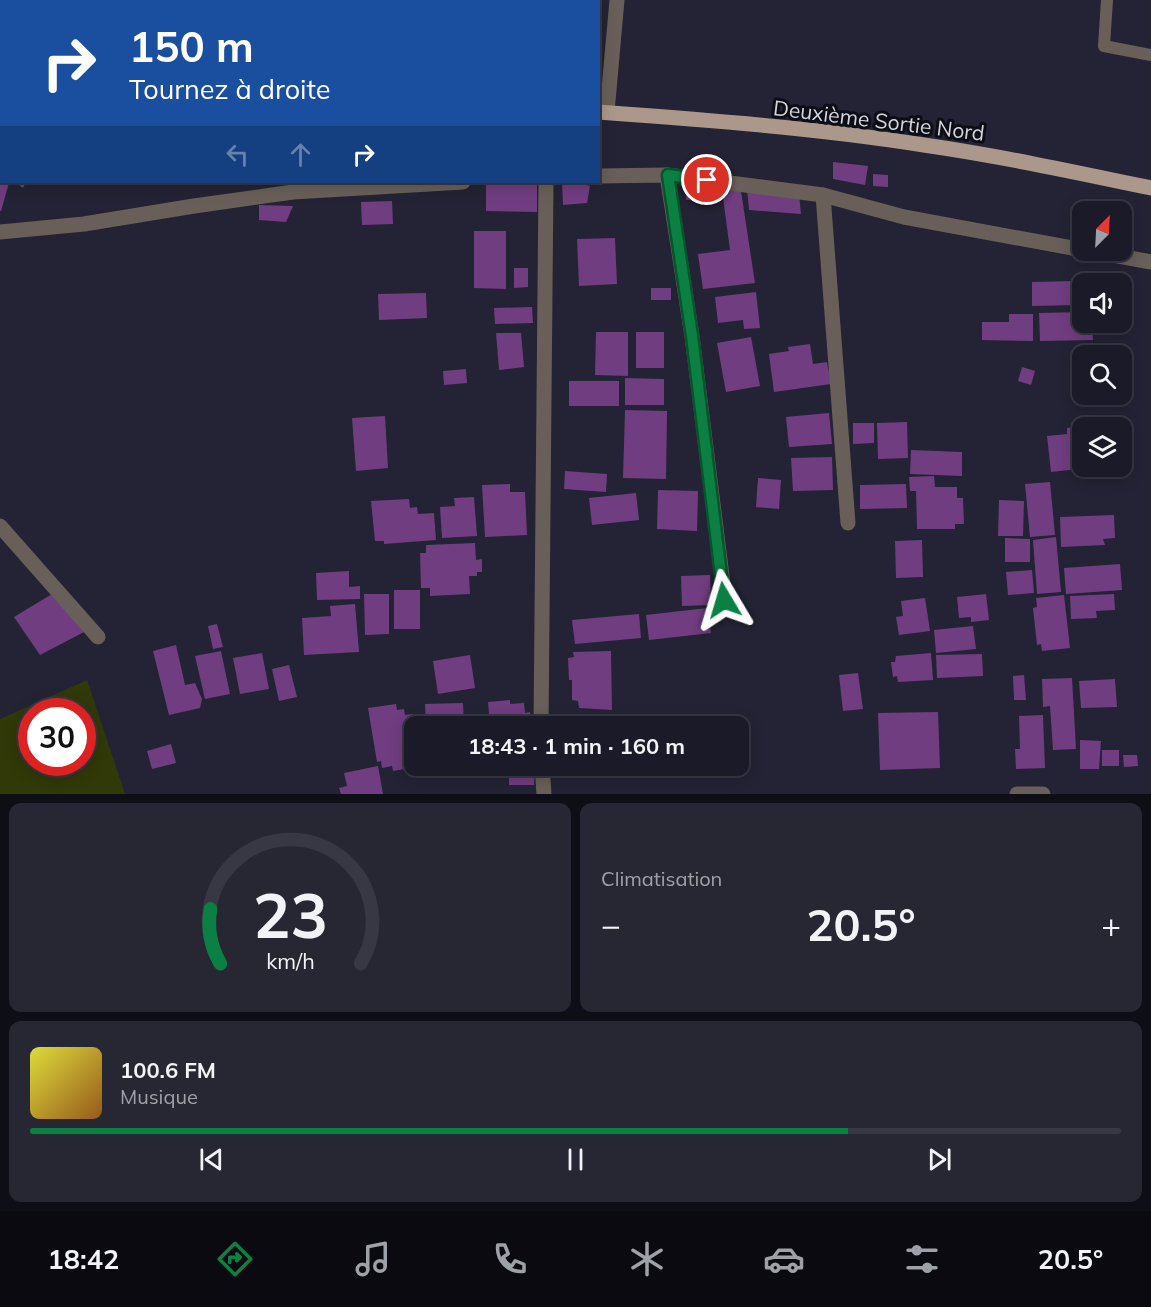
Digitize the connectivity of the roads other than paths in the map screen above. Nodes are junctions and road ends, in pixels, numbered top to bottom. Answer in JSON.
{"nodes":[{"id":1,"x":617,"y":0,"type":"edge"},
{"id":2,"x":1107,"y":0,"type":"edge"},
{"id":3,"x":1151,"y":55,"type":"edge"},
{"id":4,"x":603,"y":112,"type":"edge"},
{"id":5,"x":668,"y":175,"type":"junction"},
{"id":6,"x":600,"y":176,"type":"edge"},
{"id":7,"x":446,"y":183,"type":"edge"},
{"id":8,"x":546,"y":183,"type":"edge"},
{"id":9,"x":1151,"y":189,"type":"edge"},
{"id":10,"x":823,"y":195,"type":"junction"},
{"id":11,"x":0,"y":232,"type":"edge"},
{"id":12,"x":1072,"y":248,"type":"edge"},
{"id":13,"x":1132,"y":259,"type":"edge"},
{"id":14,"x":1151,"y":262,"type":"edge"},
{"id":15,"x":848,"y":523,"type":"dead end"},
{"id":16,"x":0,"y":525,"type":"edge"},
{"id":17,"x":724,"y":600,"type":"dead end"},
{"id":18,"x":98,"y":637,"type":"dead end"},
{"id":19,"x":541,"y":716,"type":"edge"},
{"id":20,"x":543,"y":776,"type":"edge"},
{"id":21,"x":544,"y":794,"type":"edge"},
{"id":22,"x":1017,"y":794,"type":"edge"},
{"id":23,"x":1043,"y":794,"type":"edge"}],
"edges":[{"from":1,"to":4,"type":"street"},
{"from":2,"to":3,"type":"lane"},
{"from":4,"to":9,"type":"main road","name":"Deuxième Sortie Nord"},
{"from":5,"to":6,"type":"street"},
{"from":5,"to":10,"type":"street"},
{"from":5,"to":17,"type":"street"},
{"from":7,"to":11,"type":"street"},
{"from":8,"to":19,"type":"street"},
{"from":10,"to":12,"type":"street"},
{"from":10,"to":15,"type":"street"},
{"from":13,"to":14,"type":"street"},
{"from":16,"to":18,"type":"street"},
{"from":20,"to":21,"type":"street"},
{"from":22,"to":23,"type":"street"}]}
